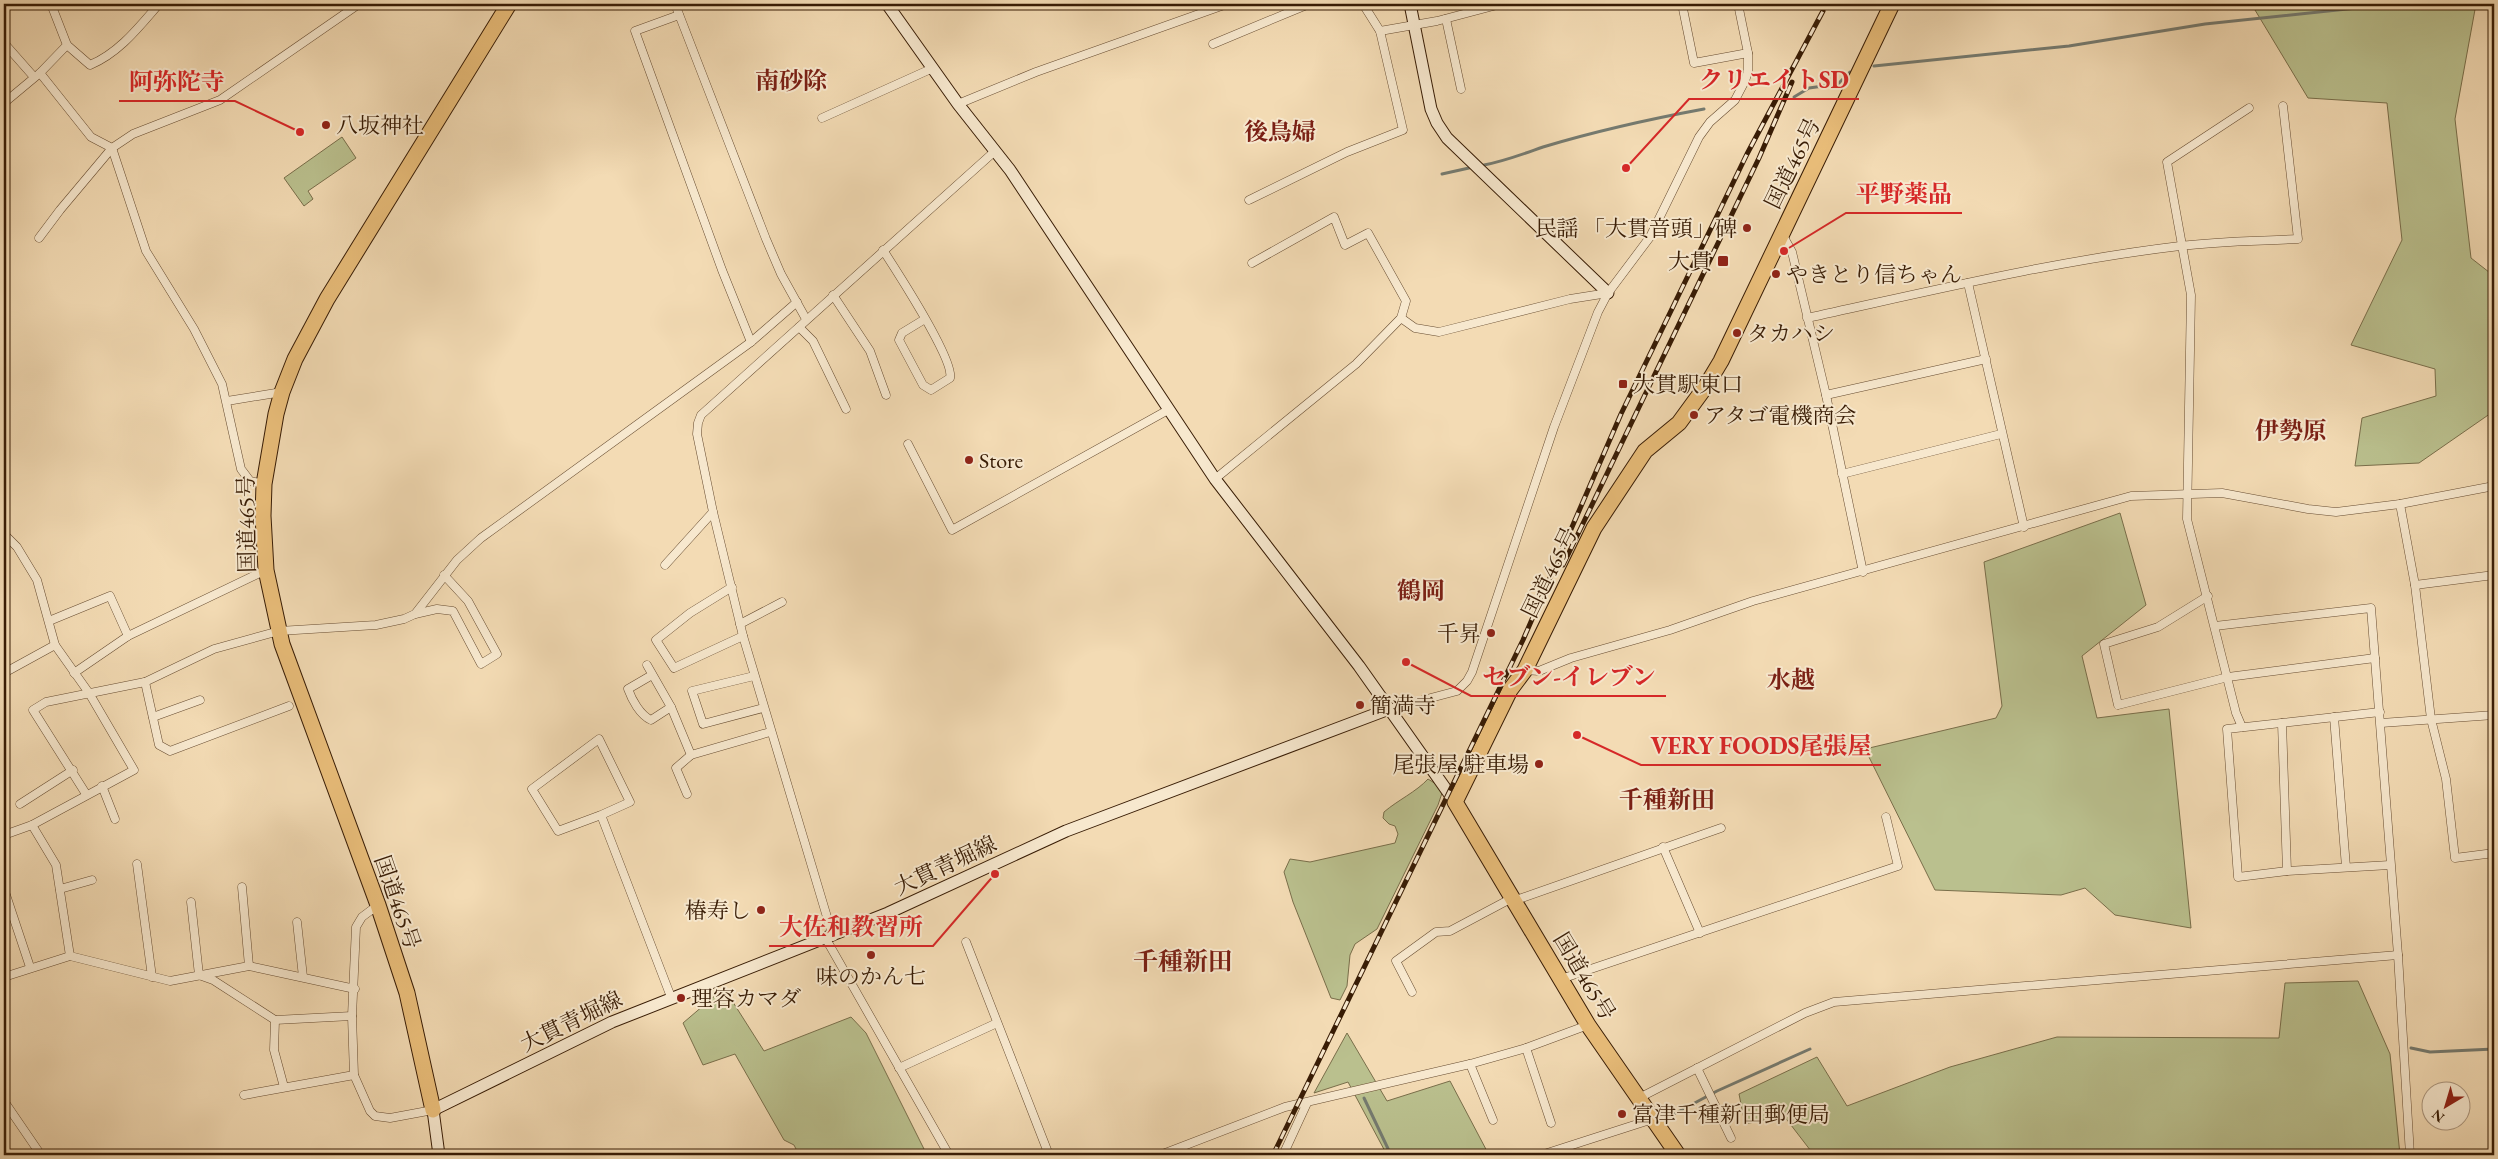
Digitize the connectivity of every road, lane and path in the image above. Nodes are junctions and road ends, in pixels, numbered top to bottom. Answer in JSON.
{"nodes":[{"id":1,"x":51,"y":4,"type":"edge"},
{"id":2,"x":160,"y":4,"type":"edge"},
{"id":3,"x":359,"y":4,"type":"edge"},
{"id":4,"x":509,"y":4,"type":"edge"},
{"id":5,"x":675,"y":4,"type":"edge"},
{"id":6,"x":887,"y":4,"type":"edge"},
{"id":7,"x":1227,"y":4,"type":"edge"},
{"id":8,"x":1310,"y":4,"type":"edge"},
{"id":9,"x":1363,"y":4,"type":"edge"},
{"id":10,"x":1410,"y":4,"type":"edge"},
{"id":11,"x":1501,"y":4,"type":"edge"},
{"id":12,"x":1682,"y":4,"type":"edge"},
{"id":13,"x":1738,"y":4,"type":"edge"},
{"id":14,"x":1892,"y":4,"type":"edge"},
{"id":15,"x":679,"y":15,"type":"junction"},
{"id":16,"x":1446,"y":19,"type":"junction"},
{"id":17,"x":1416,"y":24,"type":"junction"},
{"id":18,"x":1380,"y":31,"type":"junction"},
{"id":19,"x":4,"y":43,"type":"edge"},
{"id":20,"x":1213,"y":44,"type":"dead end"},
{"id":21,"x":67,"y":45,"type":"junction"},
{"id":22,"x":1748,"y":53,"type":"junction"},
{"id":23,"x":933,"y":68,"type":"junction"},
{"id":24,"x":37,"y":75,"type":"junction"},
{"id":25,"x":1461,"y":89,"type":"dead end"},
{"id":26,"x":4,"y":103,"type":"edge"},
{"id":27,"x":958,"y":104,"type":"junction"},
{"id":28,"x":2283,"y":106,"type":"dead end"},
{"id":29,"x":2248,"y":108,"type":"dead end"},
{"id":30,"x":822,"y":118,"type":"dead end"},
{"id":31,"x":112,"y":148,"type":"junction"},
{"id":32,"x":995,"y":151,"type":"junction"},
{"id":33,"x":1249,"y":200,"type":"dead end"},
{"id":34,"x":1782,"y":234,"type":"junction"},
{"id":35,"x":40,"y":238,"type":"dead end"},
{"id":36,"x":2182,"y":245,"type":"junction"},
{"id":37,"x":883,"y":250,"type":"junction"},
{"id":38,"x":1252,"y":264,"type":"dead end"},
{"id":39,"x":1968,"y":282,"type":"junction"},
{"id":40,"x":1608,"y":293,"type":"junction"},
{"id":41,"x":834,"y":295,"type":"junction"},
{"id":42,"x":797,"y":302,"type":"junction"},
{"id":43,"x":1401,"y":318,"type":"junction"},
{"id":44,"x":1807,"y":318,"type":"junction"},
{"id":45,"x":806,"y":319,"type":"junction"},
{"id":46,"x":925,"y":319,"type":"junction"},
{"id":47,"x":799,"y":326,"type":"junction"},
{"id":48,"x":751,"y":342,"type":"junction"},
{"id":49,"x":1986,"y":359,"type":"junction"},
{"id":50,"x":282,"y":392,"type":"junction"},
{"id":51,"x":886,"y":395,"type":"dead end"},
{"id":52,"x":1826,"y":395,"type":"junction"},
{"id":53,"x":227,"y":401,"type":"junction"},
{"id":54,"x":846,"y":409,"type":"dead end"},
{"id":55,"x":1168,"y":410,"type":"junction"},
{"id":56,"x":2001,"y":434,"type":"junction"},
{"id":57,"x":908,"y":444,"type":"dead end"},
{"id":58,"x":1842,"y":474,"type":"junction"},
{"id":59,"x":1215,"y":479,"type":"junction"},
{"id":60,"x":264,"y":484,"type":"junction"},
{"id":61,"x":2494,"y":486,"type":"edge"},
{"id":62,"x":2186,"y":494,"type":"junction"},
{"id":63,"x":2400,"y":504,"type":"junction"},
{"id":64,"x":713,"y":512,"type":"junction"},
{"id":65,"x":2024,"y":527,"type":"junction"},
{"id":66,"x":4,"y":534,"type":"edge"},
{"id":67,"x":665,"y":564,"type":"dead end"},
{"id":68,"x":266,"y":570,"type":"junction"},
{"id":69,"x":1863,"y":572,"type":"junction"},
{"id":70,"x":444,"y":575,"type":"junction"},
{"id":71,"x":2494,"y":575,"type":"edge"},
{"id":72,"x":2415,"y":585,"type":"junction"},
{"id":73,"x":732,"y":587,"type":"junction"},
{"id":74,"x":2208,"y":596,"type":"junction"},
{"id":75,"x":782,"y":602,"type":"dead end"},
{"id":76,"x":415,"y":614,"type":"junction"},
{"id":77,"x":49,"y":621,"type":"junction"},
{"id":78,"x":740,"y":624,"type":"junction"},
{"id":79,"x":2215,"y":626,"type":"junction"},
{"id":80,"x":279,"y":631,"type":"junction"},
{"id":81,"x":128,"y":636,"type":"junction"},
{"id":82,"x":743,"y":636,"type":"junction"},
{"id":83,"x":55,"y":645,"type":"junction"},
{"id":84,"x":2375,"y":658,"type":"junction"},
{"id":85,"x":647,"y":665,"type":"dead end"},
{"id":86,"x":5,"y":670,"type":"edge"},
{"id":87,"x":1525,"y":670,"type":"junction"},
{"id":88,"x":74,"y":673,"type":"junction"},
{"id":89,"x":652,"y":675,"type":"junction"},
{"id":90,"x":754,"y":676,"type":"junction"},
{"id":91,"x":2228,"y":677,"type":"junction"},
{"id":92,"x":145,"y":682,"type":"junction"},
{"id":93,"x":89,"y":693,"type":"junction"},
{"id":94,"x":200,"y":700,"type":"dead end"},
{"id":95,"x":289,"y":706,"type":"dead end"},
{"id":96,"x":671,"y":707,"type":"junction"},
{"id":97,"x":763,"y":708,"type":"junction"},
{"id":98,"x":1389,"y":709,"type":"junction"},
{"id":99,"x":2380,"y":712,"type":"junction"},
{"id":100,"x":2494,"y":714,"type":"edge"},
{"id":101,"x":153,"y":717,"type":"junction"},
{"id":102,"x":2334,"y":717,"type":"junction"},
{"id":103,"x":2431,"y":719,"type":"junction"},
{"id":104,"x":2282,"y":723,"type":"junction"},
{"id":105,"x":2380,"y":723,"type":"junction"},
{"id":106,"x":2242,"y":727,"type":"junction"},
{"id":107,"x":770,"y":732,"type":"junction"},
{"id":108,"x":691,"y":755,"type":"junction"},
{"id":109,"x":73,"y":770,"type":"junction"},
{"id":110,"x":102,"y":786,"type":"junction"},
{"id":111,"x":86,"y":794,"type":"junction"},
{"id":112,"x":687,"y":794,"type":"dead end"},
{"id":113,"x":1455,"y":802,"type":"junction"},
{"id":114,"x":20,"y":804,"type":"dead end"},
{"id":115,"x":601,"y":815,"type":"junction"},
{"id":116,"x":1886,"y":817,"type":"dead end"},
{"id":117,"x":116,"y":819,"type":"dead end"},
{"id":118,"x":32,"y":824,"type":"junction"},
{"id":119,"x":1721,"y":828,"type":"dead end"},
{"id":120,"x":4,"y":835,"type":"edge"},
{"id":121,"x":1663,"y":847,"type":"junction"},
{"id":122,"x":2494,"y":853,"type":"edge"},
{"id":123,"x":137,"y":864,"type":"dead end"},
{"id":124,"x":2390,"y":865,"type":"junction"},
{"id":125,"x":2346,"y":867,"type":"junction"},
{"id":126,"x":2287,"y":871,"type":"junction"},
{"id":127,"x":92,"y":880,"type":"dead end"},
{"id":128,"x":242,"y":887,"type":"dead end"},
{"id":129,"x":4,"y":888,"type":"edge"},
{"id":130,"x":60,"y":889,"type":"junction"},
{"id":131,"x":1515,"y":899,"type":"junction"},
{"id":132,"x":192,"y":902,"type":"dead end"},
{"id":133,"x":378,"y":904,"type":"junction"},
{"id":134,"x":297,"y":922,"type":"dead end"},
{"id":135,"x":1700,"y":933,"type":"junction"},
{"id":136,"x":829,"y":938,"type":"junction"},
{"id":137,"x":966,"y":942,"type":"dead end"},
{"id":138,"x":2398,"y":955,"type":"junction"},
{"id":139,"x":70,"y":956,"type":"junction"},
{"id":140,"x":249,"y":966,"type":"junction"},
{"id":141,"x":30,"y":967,"type":"junction"},
{"id":142,"x":200,"y":975,"type":"junction"},
{"id":143,"x":4,"y":977,"type":"edge"},
{"id":144,"x":152,"y":977,"type":"junction"},
{"id":145,"x":302,"y":977,"type":"junction"},
{"id":146,"x":1561,"y":979,"type":"junction"},
{"id":147,"x":355,"y":990,"type":"junction"},
{"id":148,"x":1412,"y":992,"type":"dead end"},
{"id":149,"x":671,"y":998,"type":"junction"},
{"id":150,"x":352,"y":1016,"type":"junction"},
{"id":151,"x":274,"y":1020,"type":"junction"},
{"id":152,"x":997,"y":1023,"type":"junction"},
{"id":153,"x":1588,"y":1025,"type":"junction"},
{"id":154,"x":1526,"y":1048,"type":"junction"},
{"id":155,"x":1470,"y":1064,"type":"junction"},
{"id":156,"x":899,"y":1068,"type":"junction"},
{"id":157,"x":1697,"y":1068,"type":"junction"},
{"id":158,"x":354,"y":1075,"type":"junction"},
{"id":159,"x":284,"y":1087,"type":"junction"},
{"id":160,"x":244,"y":1095,"type":"dead end"},
{"id":161,"x":1639,"y":1098,"type":"junction"},
{"id":162,"x":4,"y":1101,"type":"edge"},
{"id":163,"x":1307,"y":1103,"type":"junction"},
{"id":164,"x":433,"y":1110,"type":"junction"},
{"id":165,"x":1653,"y":1119,"type":"junction"},
{"id":166,"x":1494,"y":1120,"type":"dead end"},
{"id":167,"x":1551,"y":1123,"type":"dead end"},
{"id":168,"x":1731,"y":1138,"type":"dead end"},
{"id":169,"x":1674,"y":1154,"type":"edge"},
{"id":170,"x":41,"y":1155,"type":"edge"},
{"id":171,"x":440,"y":1155,"type":"edge"},
{"id":172,"x":949,"y":1155,"type":"edge"},
{"id":173,"x":1049,"y":1155,"type":"edge"},
{"id":174,"x":1160,"y":1155,"type":"edge"},
{"id":175,"x":1283,"y":1155,"type":"edge"},
{"id":176,"x":1540,"y":1155,"type":"edge"},
{"id":177,"x":2410,"y":1155,"type":"edge"}],
"edges":[{"from":1,"to":21,"type":"street"},
{"from":2,"to":21,"type":"street"},
{"from":3,"to":31,"type":"street"},
{"from":4,"to":50,"type":"highway","name":"国道465号"},
{"from":5,"to":15,"type":"street"},
{"from":6,"to":23,"type":"street"},
{"from":7,"to":27,"type":"street"},
{"from":8,"to":20,"type":"street"},
{"from":9,"to":18,"type":"street"},
{"from":10,"to":17,"type":"street"},
{"from":11,"to":16,"type":"street"},
{"from":12,"to":22,"type":"street"},
{"from":13,"to":22,"type":"street"},
{"from":14,"to":34,"type":"highway","name":"国道465号"},
{"from":15,"to":42,"type":"street"},
{"from":15,"to":48,"type":"street"},
{"from":16,"to":17,"type":"street"},
{"from":16,"to":25,"type":"street"},
{"from":17,"to":18,"type":"street"},
{"from":17,"to":40,"type":"street"},
{"from":18,"to":33,"type":"street"},
{"from":19,"to":24,"type":"street"},
{"from":21,"to":24,"type":"street"},
{"from":22,"to":40,"type":"street"},
{"from":23,"to":27,"type":"street"},
{"from":23,"to":30,"type":"street"},
{"from":24,"to":26,"type":"street"},
{"from":24,"to":31,"type":"street"},
{"from":27,"to":32,"type":"street"},
{"from":28,"to":36,"type":"street"},
{"from":29,"to":36,"type":"street"},
{"from":31,"to":35,"type":"street"},
{"from":31,"to":53,"type":"street"},
{"from":32,"to":37,"type":"street"},
{"from":32,"to":55,"type":"street"},
{"from":34,"to":44,"type":"street"},
{"from":34,"to":87,"type":"highway","name":"国道465号"},
{"from":36,"to":39,"type":"street"},
{"from":36,"to":62,"type":"street"},
{"from":37,"to":41,"type":"street"},
{"from":37,"to":46,"type":"street"},
{"from":38,"to":43,"type":"street"},
{"from":39,"to":44,"type":"street"},
{"from":39,"to":49,"type":"street"},
{"from":40,"to":43,"type":"street"},
{"from":40,"to":98,"type":"street"},
{"from":41,"to":45,"type":"street"},
{"from":41,"to":51,"type":"street"},
{"from":42,"to":45,"type":"street"},
{"from":42,"to":48,"type":"street"},
{"from":43,"to":59,"type":"street"},
{"from":44,"to":52,"type":"street"},
{"from":45,"to":47,"type":"street"},
{"from":46,"to":46,"type":"street"},
{"from":47,"to":54,"type":"street"},
{"from":47,"to":64,"type":"street"},
{"from":48,"to":70,"type":"street"},
{"from":49,"to":52,"type":"street"},
{"from":49,"to":56,"type":"street"},
{"from":50,"to":53,"type":"street"},
{"from":50,"to":60,"type":"highway","name":"国道465号"},
{"from":52,"to":58,"type":"street"},
{"from":53,"to":60,"type":"street"},
{"from":55,"to":57,"type":"street"},
{"from":55,"to":59,"type":"street"},
{"from":56,"to":58,"type":"street"},
{"from":56,"to":65,"type":"street"},
{"from":58,"to":69,"type":"street"},
{"from":59,"to":98,"type":"street"},
{"from":60,"to":68,"type":"highway","name":"国道465号"},
{"from":61,"to":63,"type":"street"},
{"from":62,"to":63,"type":"street"},
{"from":62,"to":65,"type":"street"},
{"from":62,"to":74,"type":"street"},
{"from":63,"to":72,"type":"street"},
{"from":64,"to":67,"type":"street"},
{"from":64,"to":73,"type":"street"},
{"from":65,"to":69,"type":"street"},
{"from":66,"to":77,"type":"street"},
{"from":68,"to":80,"type":"highway","name":"国道465号"},
{"from":68,"to":81,"type":"street"},
{"from":69,"to":87,"type":"street"},
{"from":70,"to":76,"type":"street"},
{"from":70,"to":76,"type":"street"},
{"from":71,"to":72,"type":"street"},
{"from":72,"to":103,"type":"street"},
{"from":73,"to":78,"type":"street"},
{"from":73,"to":82,"type":"street"},
{"from":74,"to":79,"type":"street"},
{"from":74,"to":91,"type":"street"},
{"from":75,"to":78,"type":"street"},
{"from":76,"to":80,"type":"street"},
{"from":77,"to":81,"type":"street"},
{"from":77,"to":83,"type":"street"},
{"from":78,"to":82,"type":"street"},
{"from":79,"to":84,"type":"street"},
{"from":79,"to":91,"type":"street"},
{"from":80,"to":92,"type":"street"},
{"from":80,"to":133,"type":"highway","name":"国道465号"},
{"from":81,"to":88,"type":"street"},
{"from":82,"to":90,"type":"street"},
{"from":83,"to":86,"type":"street"},
{"from":83,"to":88,"type":"street"},
{"from":84,"to":91,"type":"street"},
{"from":84,"to":99,"type":"street"},
{"from":85,"to":89,"type":"street"},
{"from":87,"to":113,"type":"highway","name":"国道465号"},
{"from":88,"to":93,"type":"street"},
{"from":89,"to":96,"type":"street"},
{"from":89,"to":96,"type":"street"},
{"from":90,"to":97,"type":"street"},
{"from":90,"to":97,"type":"street"},
{"from":91,"to":106,"type":"street"},
{"from":92,"to":93,"type":"street"},
{"from":92,"to":101,"type":"street"},
{"from":93,"to":109,"type":"street"},
{"from":93,"to":110,"type":"street"},
{"from":94,"to":101,"type":"street"},
{"from":95,"to":101,"type":"street"},
{"from":96,"to":108,"type":"street"},
{"from":97,"to":107,"type":"street"},
{"from":98,"to":113,"type":"street"},
{"from":98,"to":136,"type":"street","name":"大貫青堀線"},
{"from":99,"to":102,"type":"street"},
{"from":99,"to":105,"type":"street"},
{"from":100,"to":103,"type":"street"},
{"from":102,"to":104,"type":"street"},
{"from":102,"to":125,"type":"street"},
{"from":103,"to":105,"type":"street"},
{"from":103,"to":122,"type":"street"},
{"from":104,"to":106,"type":"street"},
{"from":104,"to":126,"type":"street"},
{"from":105,"to":124,"type":"street"},
{"from":106,"to":126,"type":"street"},
{"from":107,"to":108,"type":"street"},
{"from":107,"to":136,"type":"street"},
{"from":108,"to":112,"type":"street"},
{"from":109,"to":111,"type":"street"},
{"from":109,"to":114,"type":"street"},
{"from":110,"to":111,"type":"street"},
{"from":110,"to":117,"type":"street"},
{"from":111,"to":118,"type":"street"},
{"from":113,"to":131,"type":"highway","name":"国道465号"},
{"from":115,"to":115,"type":"street"},
{"from":115,"to":149,"type":"street"},
{"from":116,"to":135,"type":"street"},
{"from":118,"to":120,"type":"street"},
{"from":118,"to":130,"type":"street"},
{"from":119,"to":121,"type":"street"},
{"from":121,"to":131,"type":"street"},
{"from":121,"to":135,"type":"street"},
{"from":123,"to":144,"type":"street"},
{"from":124,"to":125,"type":"street"},
{"from":124,"to":138,"type":"street"},
{"from":125,"to":126,"type":"street"},
{"from":127,"to":130,"type":"street"},
{"from":128,"to":140,"type":"street"},
{"from":129,"to":141,"type":"street"},
{"from":130,"to":139,"type":"street"},
{"from":131,"to":146,"type":"highway","name":"国道465号"},
{"from":131,"to":148,"type":"street"},
{"from":132,"to":142,"type":"street"},
{"from":133,"to":147,"type":"street"},
{"from":133,"to":164,"type":"highway","name":"国道465号"},
{"from":134,"to":145,"type":"street"},
{"from":135,"to":146,"type":"street"},
{"from":136,"to":149,"type":"street","name":"大貫青堀線"},
{"from":136,"to":156,"type":"street"},
{"from":137,"to":152,"type":"street"},
{"from":138,"to":157,"type":"street"},
{"from":138,"to":177,"type":"street"},
{"from":139,"to":141,"type":"street"},
{"from":139,"to":144,"type":"street"},
{"from":140,"to":142,"type":"street"},
{"from":140,"to":145,"type":"street"},
{"from":141,"to":143,"type":"street"},
{"from":142,"to":144,"type":"street"},
{"from":142,"to":151,"type":"street"},
{"from":145,"to":147,"type":"street"},
{"from":146,"to":153,"type":"highway","name":"国道465号"},
{"from":147,"to":150,"type":"street"},
{"from":149,"to":164,"type":"street","name":"大貫青堀線"},
{"from":150,"to":151,"type":"street"},
{"from":150,"to":158,"type":"street"},
{"from":151,"to":159,"type":"street"},
{"from":152,"to":156,"type":"street"},
{"from":152,"to":173,"type":"street"},
{"from":153,"to":154,"type":"street"},
{"from":153,"to":161,"type":"highway","name":"国道465号"},
{"from":154,"to":155,"type":"street"},
{"from":154,"to":167,"type":"street"},
{"from":155,"to":163,"type":"street"},
{"from":155,"to":166,"type":"street"},
{"from":156,"to":172,"type":"street"},
{"from":157,"to":161,"type":"street"},
{"from":157,"to":168,"type":"street"},
{"from":158,"to":159,"type":"street"},
{"from":158,"to":164,"type":"street"},
{"from":159,"to":160,"type":"street"},
{"from":161,"to":165,"type":"highway","name":"国道465号"},
{"from":162,"to":170,"type":"street"},
{"from":163,"to":174,"type":"street"},
{"from":163,"to":175,"type":"street"},
{"from":164,"to":171,"type":"street"},
{"from":165,"to":169,"type":"highway","name":"国道465号"},
{"from":165,"to":176,"type":"street"}]}
